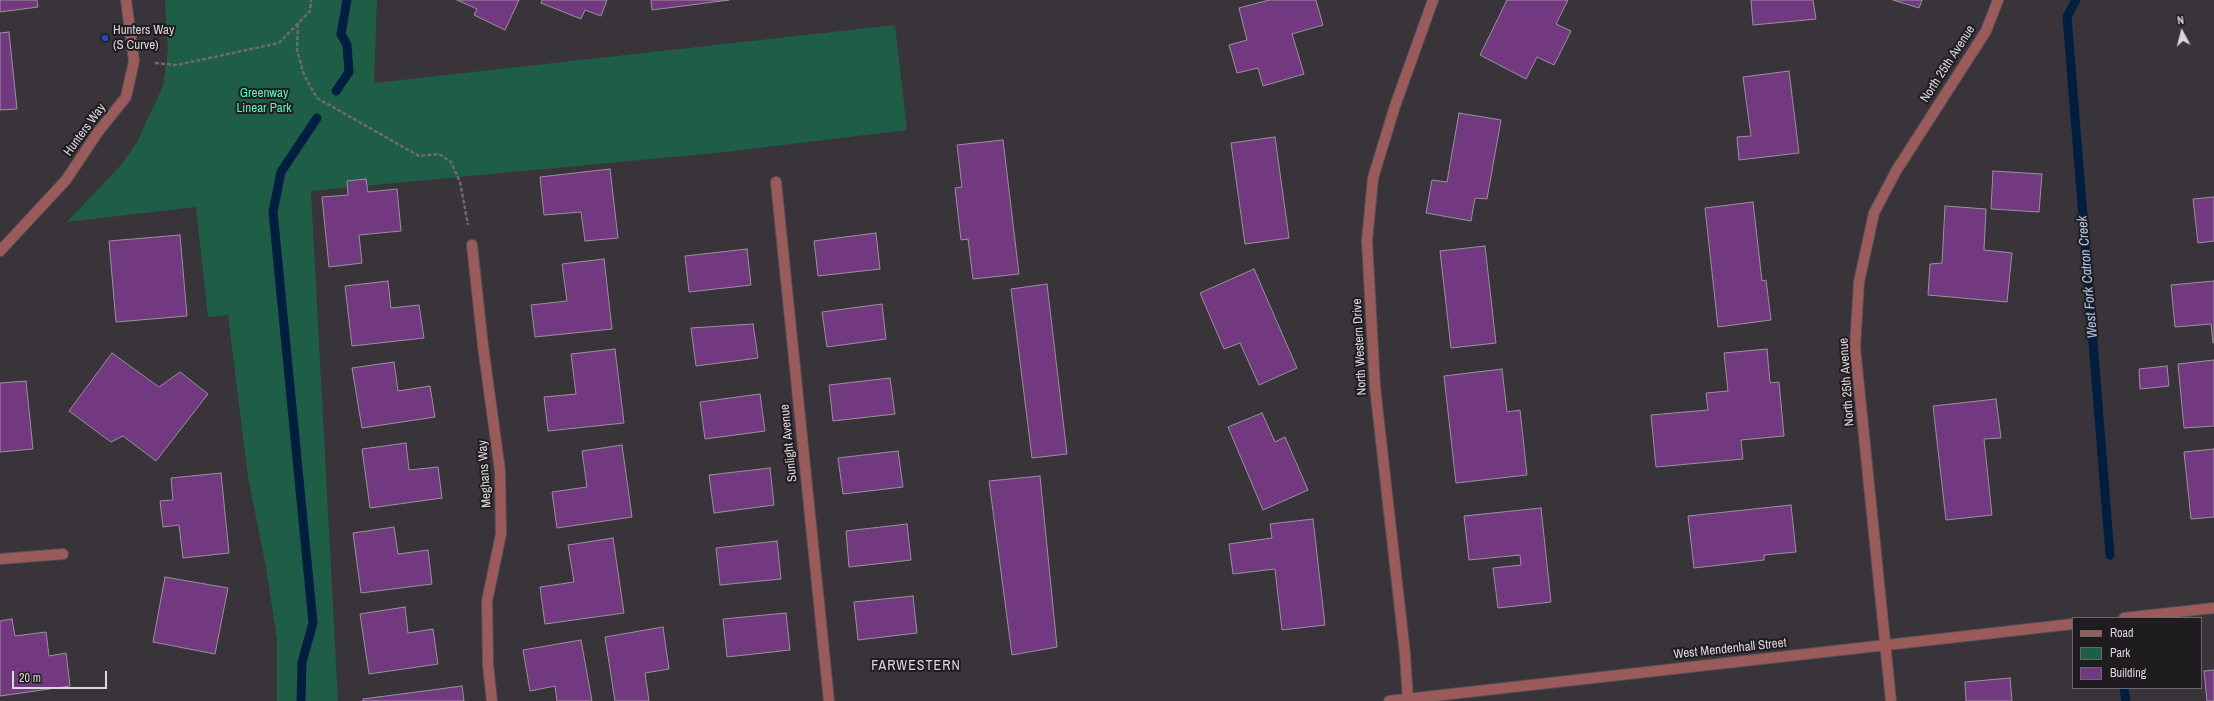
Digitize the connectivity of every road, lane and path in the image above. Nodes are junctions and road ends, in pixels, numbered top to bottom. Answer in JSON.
{"nodes":[{"id":1,"x":126,"y":0,"type":"edge"},
{"id":2,"x":311,"y":0,"type":"edge"},
{"id":3,"x":1432,"y":0,"type":"edge"},
{"id":4,"x":1998,"y":0,"type":"edge"},
{"id":5,"x":298,"y":24,"type":"junction"},
{"id":6,"x":134,"y":61,"type":"junction"},
{"id":7,"x":776,"y":182,"type":"dead end"},
{"id":8,"x":472,"y":245,"type":"joint"},
{"id":9,"x":0,"y":251,"type":"edge"},
{"id":10,"x":63,"y":554,"type":"dead end"},
{"id":11,"x":0,"y":559,"type":"edge"},
{"id":12,"x":2214,"y":608,"type":"edge"},
{"id":13,"x":2133,"y":617,"type":"edge"},
{"id":14,"x":2072,"y":624,"type":"edge"},
{"id":15,"x":1886,"y":645,"type":"junction"},
{"id":16,"x":1408,"y":700,"type":"edge"},
{"id":17,"x":492,"y":701,"type":"edge"},
{"id":18,"x":829,"y":701,"type":"edge"},
{"id":19,"x":1389,"y":701,"type":"edge"},
{"id":20,"x":1891,"y":701,"type":"edge"}],
"edges":[{"from":1,"to":6,"type":"street","name":"Hunters Way"},
{"from":2,"to":5,"type":"path"},
{"from":3,"to":16,"type":"street","name":"North Western Drive"},
{"from":4,"to":15,"type":"street","name":"North 25th Avenue"},
{"from":5,"to":6,"type":"path"},
{"from":5,"to":8,"type":"path"},
{"from":6,"to":9,"type":"street","name":"Hunters Way"},
{"from":7,"to":18,"type":"street","name":"Sunlight Avenue"},
{"from":8,"to":17,"type":"street","name":"Meghans Way"},
{"from":10,"to":11,"type":"street"},
{"from":12,"to":13,"type":"street"},
{"from":14,"to":15,"type":"street","name":"West Mendenhall Street"},
{"from":15,"to":16,"type":"street","name":"West Mendenhall Street"},
{"from":15,"to":20,"type":"street","name":"North 25th Avenue"},
{"from":16,"to":19,"type":"street","name":"West Mendenhall Street"}]}
